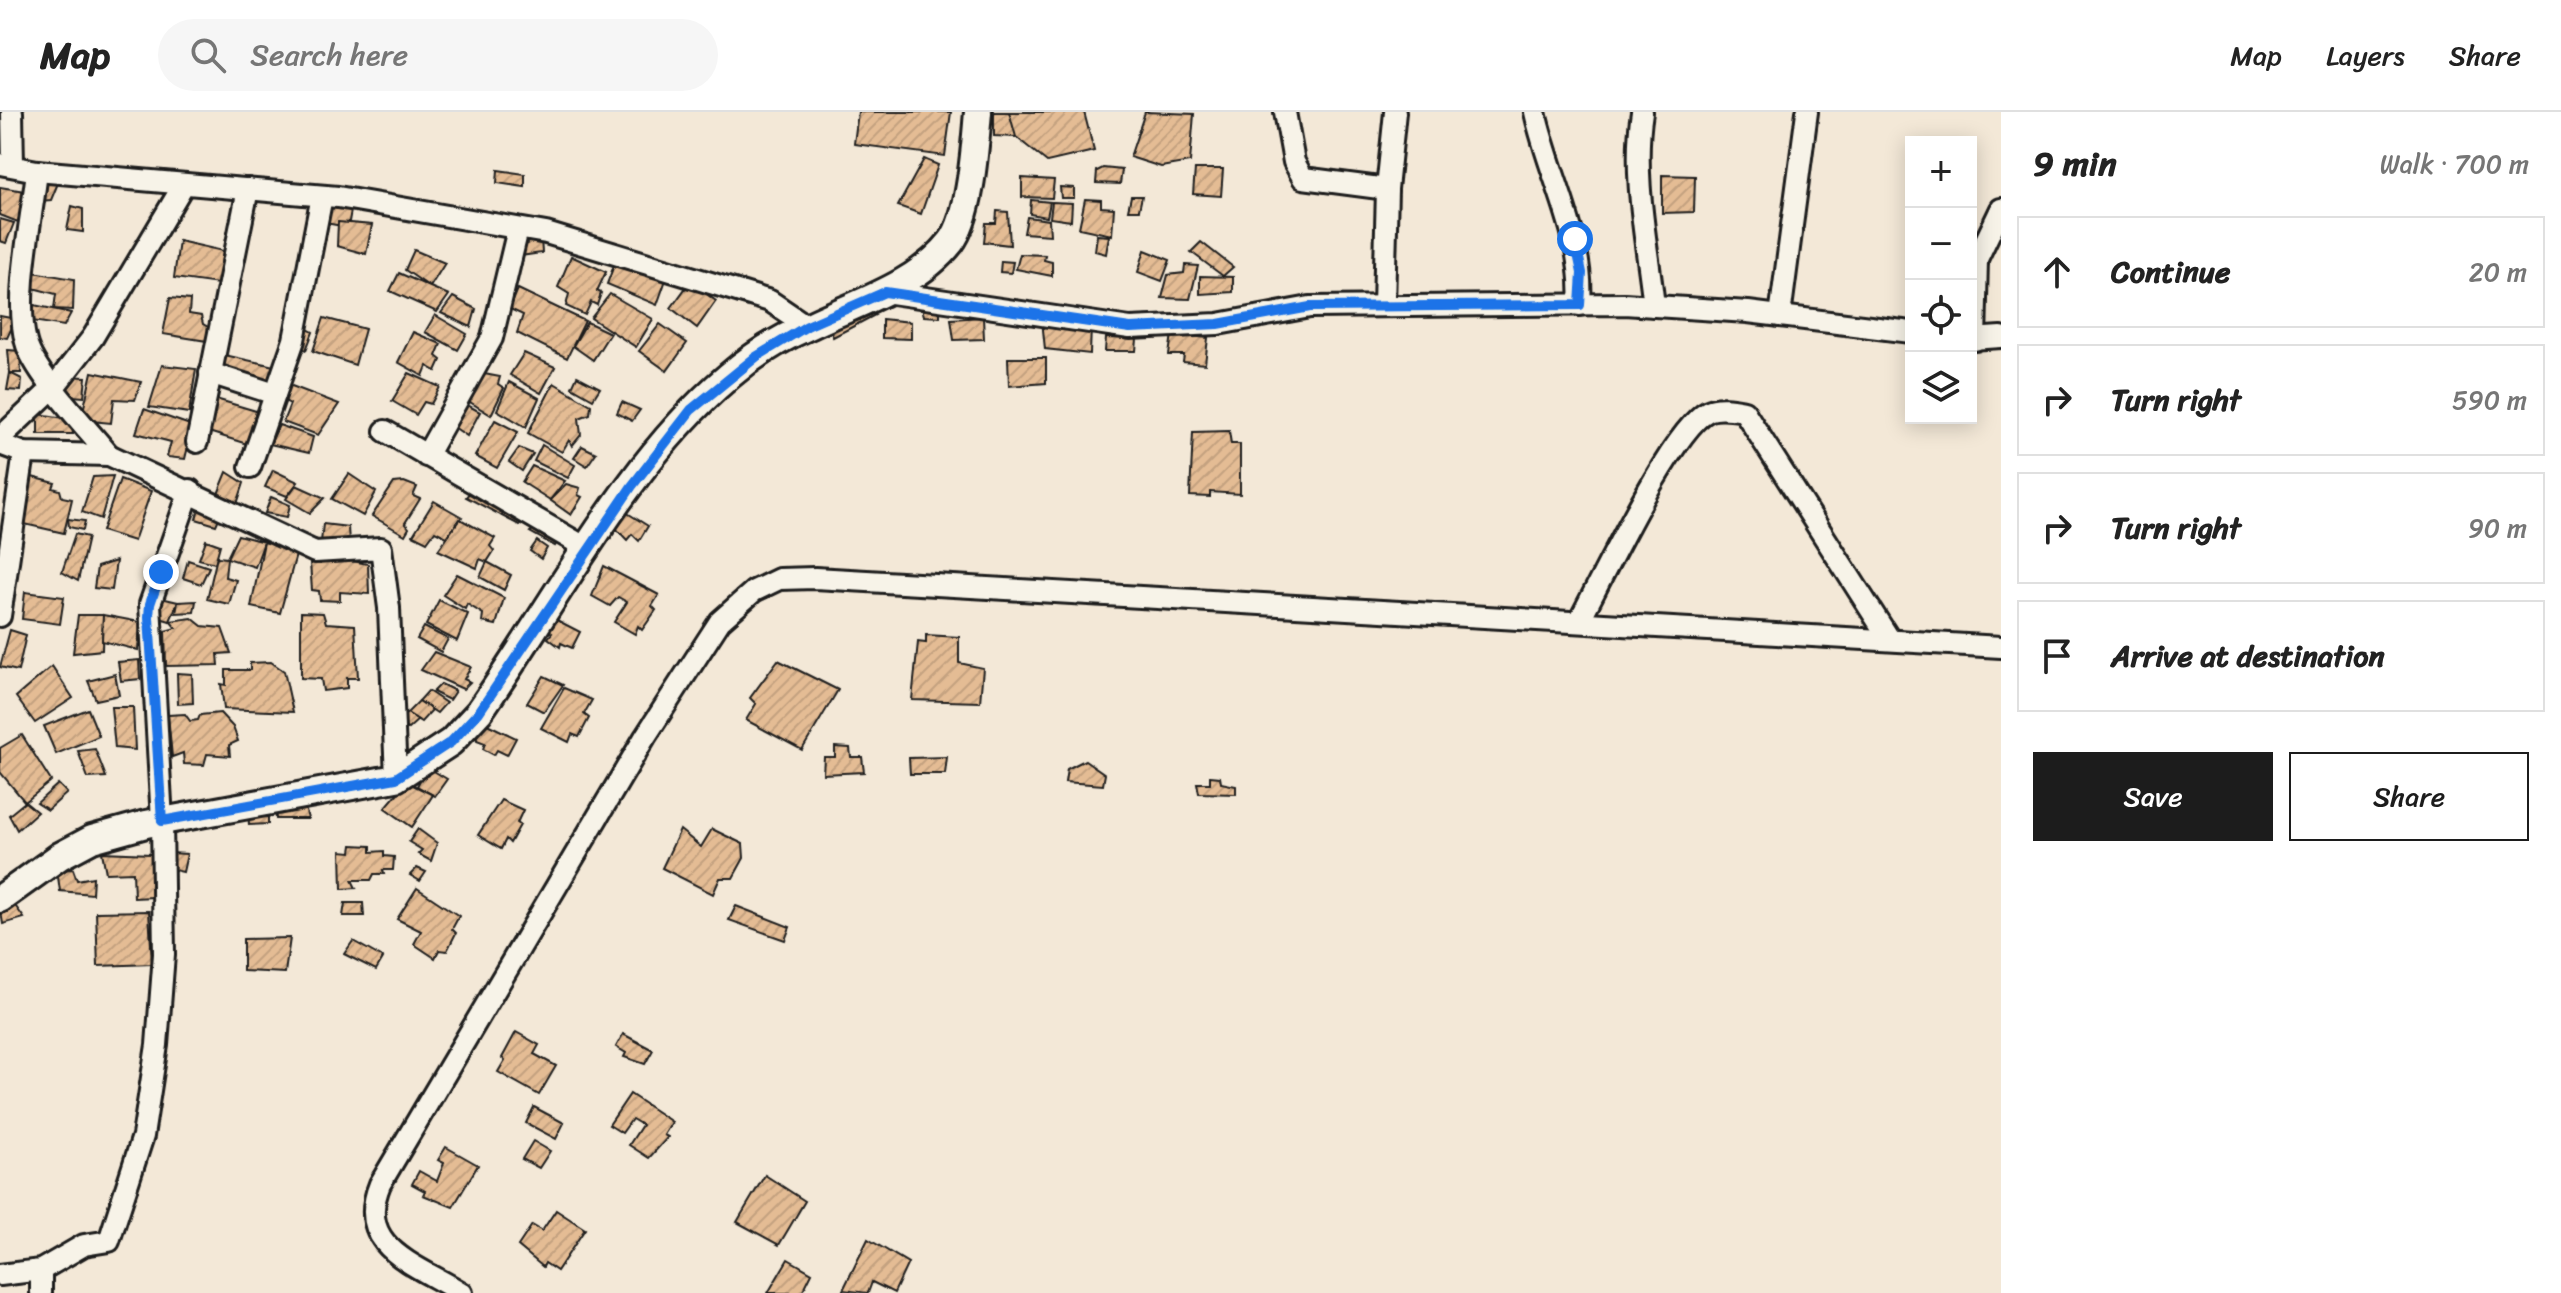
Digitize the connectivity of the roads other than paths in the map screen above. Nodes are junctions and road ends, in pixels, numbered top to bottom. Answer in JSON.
{"nodes":[{"id":1,"x":12,"y":112,"type":"edge"},
{"id":2,"x":978,"y":112,"type":"edge"},
{"id":3,"x":1285,"y":112,"type":"edge"},
{"id":4,"x":1395,"y":112,"type":"edge"},
{"id":5,"x":1535,"y":112,"type":"edge"},
{"id":6,"x":1642,"y":112,"type":"edge"},
{"id":7,"x":1807,"y":112,"type":"edge"},
{"id":8,"x":6,"y":164,"type":"edge"},
{"id":9,"x":37,"y":171,"type":"junction"},
{"id":10,"x":184,"y":184,"type":"junction"},
{"id":11,"x":248,"y":189,"type":"junction"},
{"id":12,"x":1387,"y":189,"type":"junction"},
{"id":13,"x":322,"y":196,"type":"junction"},
{"id":14,"x":2001,"y":209,"type":"edge"},
{"id":15,"x":518,"y":229,"type":"junction"},
{"id":16,"x":1976,"y":280,"type":"edge"},
{"id":17,"x":885,"y":292,"type":"junction"},
{"id":18,"x":1580,"y":305,"type":"junction"},
{"id":19,"x":1384,"y":306,"type":"junction"},
{"id":20,"x":1654,"y":306,"type":"junction"},
{"id":21,"x":1780,"y":316,"type":"junction"},
{"id":22,"x":807,"y":326,"type":"junction"},
{"id":23,"x":1905,"y":331,"type":"edge"},
{"id":24,"x":2001,"y":337,"type":"edge"},
{"id":25,"x":1977,"y":340,"type":"edge"},
{"id":26,"x":210,"y":373,"type":"junction"},
{"id":27,"x":54,"y":387,"type":"junction"},
{"id":28,"x":275,"y":394,"type":"junction"},
{"id":29,"x":385,"y":431,"type":"dead end"},
{"id":30,"x":0,"y":441,"type":"edge"},
{"id":31,"x":197,"y":442,"type":"dead end"},
{"id":32,"x":24,"y":453,"type":"junction"},
{"id":33,"x":109,"y":455,"type":"junction"},
{"id":34,"x":426,"y":456,"type":"junction"},
{"id":35,"x":250,"y":467,"type":"dead end"},
{"id":36,"x":190,"y":490,"type":"junction"},
{"id":37,"x":588,"y":549,"type":"junction"},
{"id":38,"x":0,"y":616,"type":"edge"},
{"id":39,"x":1579,"y":621,"type":"junction"},
{"id":40,"x":1890,"y":640,"type":"junction"},
{"id":41,"x":2001,"y":647,"type":"edge"},
{"id":42,"x":396,"y":778,"type":"junction"},
{"id":43,"x":162,"y":821,"type":"junction"},
{"id":44,"x":0,"y":899,"type":"edge"},
{"id":45,"x":41,"y":1270,"type":"junction"},
{"id":46,"x":0,"y":1275,"type":"edge"},
{"id":47,"x":41,"y":1293,"type":"edge"},
{"id":48,"x":462,"y":1293,"type":"edge"}],
"edges":[{"from":1,"to":8,"type":"street"},
{"from":2,"to":17,"type":"street"},
{"from":3,"to":12,"type":"street"},
{"from":4,"to":12,"type":"street"},
{"from":5,"to":18,"type":"street"},
{"from":6,"to":20,"type":"street"},
{"from":7,"to":21,"type":"street"},
{"from":8,"to":9,"type":"street"},
{"from":9,"to":10,"type":"street"},
{"from":9,"to":27,"type":"street"},
{"from":10,"to":11,"type":"street"},
{"from":10,"to":27,"type":"street"},
{"from":11,"to":13,"type":"street"},
{"from":11,"to":26,"type":"street"},
{"from":12,"to":19,"type":"street"},
{"from":13,"to":15,"type":"street"},
{"from":13,"to":28,"type":"street"},
{"from":14,"to":16,"type":"street"},
{"from":15,"to":22,"type":"street"},
{"from":15,"to":34,"type":"street"},
{"from":17,"to":19,"type":"street"},
{"from":17,"to":22,"type":"street"},
{"from":18,"to":19,"type":"street"},
{"from":18,"to":20,"type":"street"},
{"from":20,"to":21,"type":"street"},
{"from":21,"to":23,"type":"street"},
{"from":22,"to":37,"type":"street"},
{"from":24,"to":25,"type":"street"},
{"from":26,"to":28,"type":"street"},
{"from":26,"to":31,"type":"street"},
{"from":27,"to":30,"type":"street"},
{"from":27,"to":33,"type":"street"},
{"from":28,"to":35,"type":"street"},
{"from":29,"to":34,"type":"street"},
{"from":30,"to":32,"type":"street"},
{"from":32,"to":33,"type":"street"},
{"from":32,"to":38,"type":"street"},
{"from":33,"to":36,"type":"street"},
{"from":34,"to":37,"type":"street"},
{"from":36,"to":42,"type":"street"},
{"from":36,"to":43,"type":"street"},
{"from":37,"to":42,"type":"street"},
{"from":39,"to":40,"type":"street"},
{"from":39,"to":40,"type":"street"},
{"from":39,"to":48,"type":"street"},
{"from":40,"to":41,"type":"street"},
{"from":42,"to":43,"type":"street"},
{"from":43,"to":44,"type":"street"},
{"from":43,"to":45,"type":"street"},
{"from":45,"to":46,"type":"street"},
{"from":45,"to":47,"type":"street"}]}
